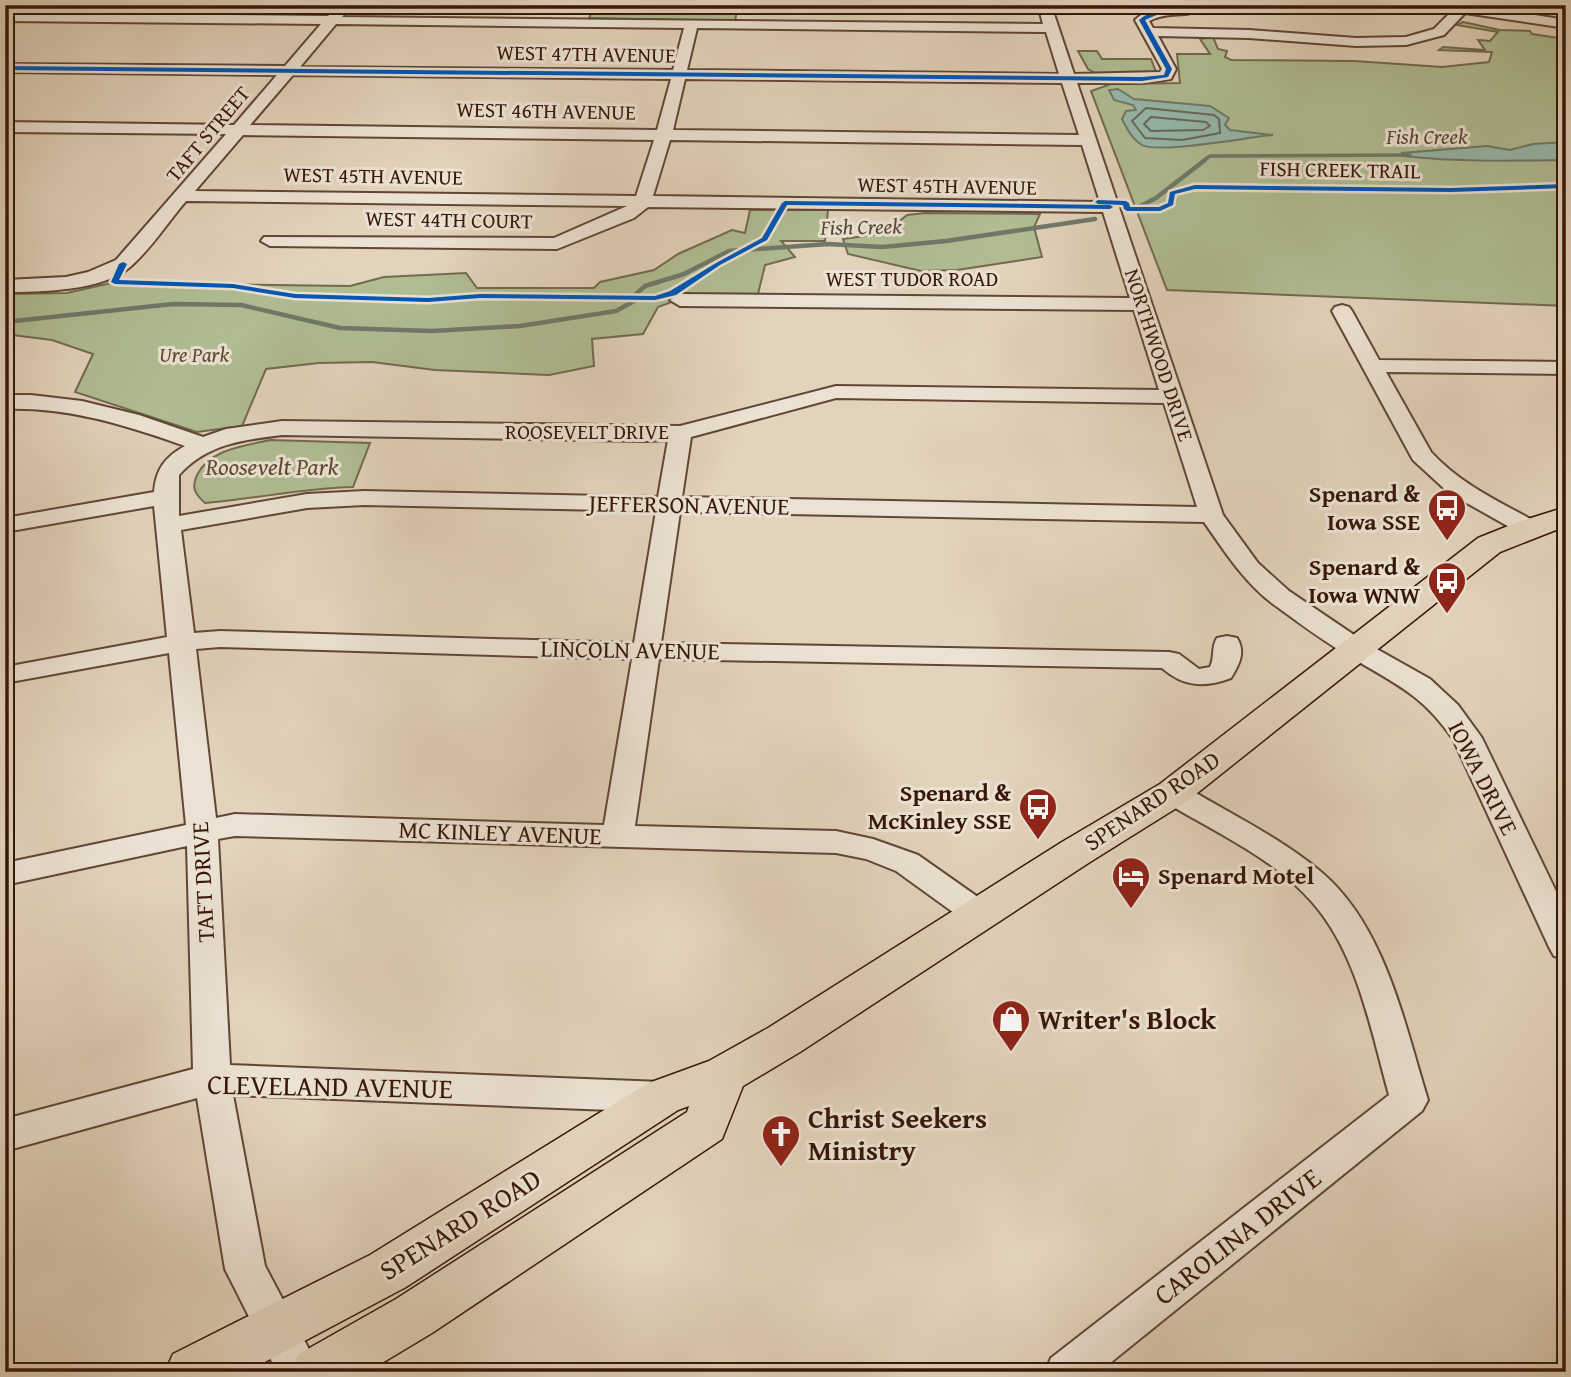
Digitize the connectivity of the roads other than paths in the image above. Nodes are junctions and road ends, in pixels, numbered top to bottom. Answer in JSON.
{"nodes":[{"id":1,"x":577,"y":5,"type":"edge"},
{"id":2,"x":1044,"y":5,"type":"edge"},
{"id":3,"x":1437,"y":5,"type":"edge"},
{"id":4,"x":345,"y":6,"type":"edge"},
{"id":5,"x":1463,"y":7,"type":"edge"},
{"id":6,"x":1193,"y":9,"type":"dead end"},
{"id":7,"x":5,"y":17,"type":"edge"},
{"id":8,"x":291,"y":20,"type":"junction"},
{"id":9,"x":332,"y":20,"type":"junction"},
{"id":10,"x":568,"y":22,"type":"junction"},
{"id":11,"x":692,"y":23,"type":"junction"},
{"id":12,"x":1566,"y":24,"type":"edge"},
{"id":13,"x":1052,"y":28,"type":"junction"},
{"id":14,"x":1150,"y":32,"type":"junction"},
{"id":15,"x":5,"y":68,"type":"edge"},
{"id":16,"x":291,"y":70,"type":"junction"},
{"id":17,"x":679,"y":74,"type":"junction"},
{"id":18,"x":1067,"y":78,"type":"junction"},
{"id":19,"x":5,"y":127,"type":"edge"},
{"id":20,"x":238,"y":129,"type":"junction"},
{"id":21,"x":664,"y":134,"type":"junction"},
{"id":22,"x":1087,"y":140,"type":"junction"},
{"id":23,"x":183,"y":196,"type":"junction"},
{"id":24,"x":373,"y":199,"type":"junction"},
{"id":25,"x":643,"y":202,"type":"junction"},
{"id":26,"x":1110,"y":207,"type":"junction"},
{"id":27,"x":270,"y":241,"type":"dead end"},
{"id":28,"x":349,"y":242,"type":"junction"},
{"id":29,"x":5,"y":286,"type":"edge"},
{"id":30,"x":680,"y":300,"type":"dead end"},
{"id":31,"x":1144,"y":304,"type":"junction"},
{"id":32,"x":1342,"y":311,"type":"dead end"},
{"id":33,"x":1373,"y":366,"type":"junction"},
{"id":34,"x":1566,"y":368,"type":"edge"},
{"id":35,"x":1173,"y":397,"type":"junction"},
{"id":36,"x":5,"y":402,"type":"edge"},
{"id":37,"x":680,"y":433,"type":"junction"},
{"id":38,"x":204,"y":445,"type":"junction"},
{"id":39,"x":668,"y":504,"type":"junction"},
{"id":40,"x":167,"y":511,"type":"junction"},
{"id":41,"x":1211,"y":515,"type":"junction"},
{"id":42,"x":1566,"y":516,"type":"edge"},
{"id":43,"x":5,"y":525,"type":"edge"},
{"id":44,"x":1529,"y":528,"type":"junction"},
{"id":45,"x":179,"y":643,"type":"junction"},
{"id":46,"x":1227,"y":645,"type":"dead end"},
{"id":47,"x":1356,"y":649,"type":"junction"},
{"id":48,"x":645,"y":651,"type":"junction"},
{"id":49,"x":5,"y":675,"type":"edge"},
{"id":50,"x":1173,"y":793,"type":"junction"},
{"id":51,"x":202,"y":830,"type":"junction"},
{"id":52,"x":618,"y":837,"type":"junction"},
{"id":53,"x":5,"y":874,"type":"edge"},
{"id":54,"x":980,"y":915,"type":"junction"},
{"id":55,"x":1566,"y":947,"type":"edge"},
{"id":56,"x":725,"y":1074,"type":"junction"},
{"id":57,"x":212,"y":1079,"type":"junction"},
{"id":58,"x":662,"y":1097,"type":"junction"},
{"id":59,"x":5,"y":1135,"type":"edge"},
{"id":60,"x":289,"y":1350,"type":"edge"},
{"id":61,"x":192,"y":1372,"type":"edge"},
{"id":62,"x":318,"y":1372,"type":"edge"},
{"id":63,"x":1066,"y":1372,"type":"edge"}],
"edges":[{"from":1,"to":10,"type":"street"},
{"from":2,"to":13,"type":"street","name":"NORTHWOOD DRIVE"},
{"from":3,"to":5,"type":"street"},
{"from":4,"to":8,"type":"street"},
{"from":4,"to":9,"type":"street","name":"TAFT STREET"},
{"from":5,"to":12,"type":"street"},
{"from":5,"to":14,"type":"street"},
{"from":6,"to":14,"type":"street"},
{"from":7,"to":8,"type":"street"},
{"from":8,"to":9,"type":"street"},
{"from":9,"to":10,"type":"street"},
{"from":9,"to":16,"type":"street","name":"TAFT STREET"},
{"from":10,"to":11,"type":"street"},
{"from":11,"to":13,"type":"street"},
{"from":11,"to":17,"type":"street"},
{"from":13,"to":18,"type":"street","name":"NORTHWOOD DRIVE"},
{"from":14,"to":18,"type":"street","name":"WEST 47TH AVENUE"},
{"from":15,"to":16,"type":"street","name":"WEST 47TH AVENUE"},
{"from":16,"to":17,"type":"street","name":"WEST 47TH AVENUE"},
{"from":16,"to":20,"type":"street","name":"TAFT STREET"},
{"from":17,"to":18,"type":"street","name":"WEST 47TH AVENUE"},
{"from":17,"to":21,"type":"street"},
{"from":18,"to":22,"type":"street","name":"NORTHWOOD DRIVE"},
{"from":19,"to":20,"type":"street","name":"WEST 46TH AVENUE"},
{"from":20,"to":21,"type":"street","name":"WEST 46TH AVENUE"},
{"from":20,"to":23,"type":"street","name":"TAFT STREET"},
{"from":21,"to":22,"type":"street","name":"WEST 46TH AVENUE"},
{"from":21,"to":25,"type":"street"},
{"from":22,"to":26,"type":"street","name":"NORTHWOOD DRIVE"},
{"from":23,"to":24,"type":"street","name":"WEST 45TH AVENUE"},
{"from":23,"to":29,"type":"street","name":"TAFT STREET"},
{"from":24,"to":25,"type":"street","name":"WEST 45TH AVENUE"},
{"from":24,"to":28,"type":"street"},
{"from":25,"to":26,"type":"street","name":"WEST 45TH AVENUE"},
{"from":25,"to":28,"type":"street","name":"WEST 44TH COURT"},
{"from":26,"to":31,"type":"street","name":"NORTHWOOD DRIVE"},
{"from":27,"to":28,"type":"street","name":"WEST 44TH COURT"},
{"from":30,"to":31,"type":"street","name":"WEST TUDOR ROAD"},
{"from":31,"to":35,"type":"street","name":"NORTHWOOD DRIVE"},
{"from":32,"to":33,"type":"street"},
{"from":33,"to":34,"type":"street"},
{"from":33,"to":44,"type":"street"},
{"from":35,"to":37,"type":"street","name":"ROOSEVELT DRIVE"},
{"from":35,"to":41,"type":"street","name":"NORTHWOOD DRIVE"},
{"from":36,"to":38,"type":"street"},
{"from":37,"to":38,"type":"street","name":"ROOSEVELT DRIVE"},
{"from":37,"to":39,"type":"street"},
{"from":38,"to":40,"type":"street","name":"TAFT DRIVE"},
{"from":39,"to":40,"type":"street","name":"JEFFERSON AVENUE"},
{"from":39,"to":41,"type":"street","name":"JEFFERSON AVENUE"},
{"from":39,"to":48,"type":"street"},
{"from":40,"to":43,"type":"street","name":"JEFFERSON AVENUE"},
{"from":40,"to":45,"type":"street","name":"TAFT DRIVE"},
{"from":41,"to":47,"type":"street","name":"NORTHWOOD DRIVE"},
{"from":42,"to":44,"type":"main road","name":"SPENARD ROAD"},
{"from":44,"to":47,"type":"main road","name":"SPENARD ROAD"},
{"from":45,"to":48,"type":"street","name":"LINCOLN AVENUE"},
{"from":45,"to":49,"type":"street","name":"LINCOLN AVENUE"},
{"from":45,"to":51,"type":"street","name":"TAFT DRIVE"},
{"from":46,"to":48,"type":"street","name":"LINCOLN AVENUE"},
{"from":47,"to":50,"type":"main road","name":"SPENARD ROAD"},
{"from":47,"to":55,"type":"street","name":"IOWA DRIVE"},
{"from":48,"to":52,"type":"street"},
{"from":50,"to":54,"type":"main road","name":"SPENARD ROAD"},
{"from":50,"to":63,"type":"street","name":"CAROLINA DRIVE"},
{"from":51,"to":52,"type":"street","name":"MC KINLEY AVENUE"},
{"from":51,"to":53,"type":"street","name":"MC KINLEY AVENUE"},
{"from":51,"to":57,"type":"street","name":"TAFT DRIVE"},
{"from":52,"to":54,"type":"street","name":"MC KINLEY AVENUE"},
{"from":54,"to":56,"type":"main road","name":"SPENARD ROAD"},
{"from":56,"to":58,"type":"main road","name":"SPENARD ROAD"},
{"from":56,"to":62,"type":"main road","name":"SPENARD ROAD"},
{"from":57,"to":58,"type":"street","name":"CLEVELAND AVENUE"},
{"from":57,"to":59,"type":"street","name":"CLEVELAND AVENUE"},
{"from":57,"to":60,"type":"street","name":"TAFT DRIVE"},
{"from":58,"to":60,"type":"main road","name":"SPENARD ROAD"},
{"from":60,"to":61,"type":"main road","name":"SPENARD ROAD"}]}
